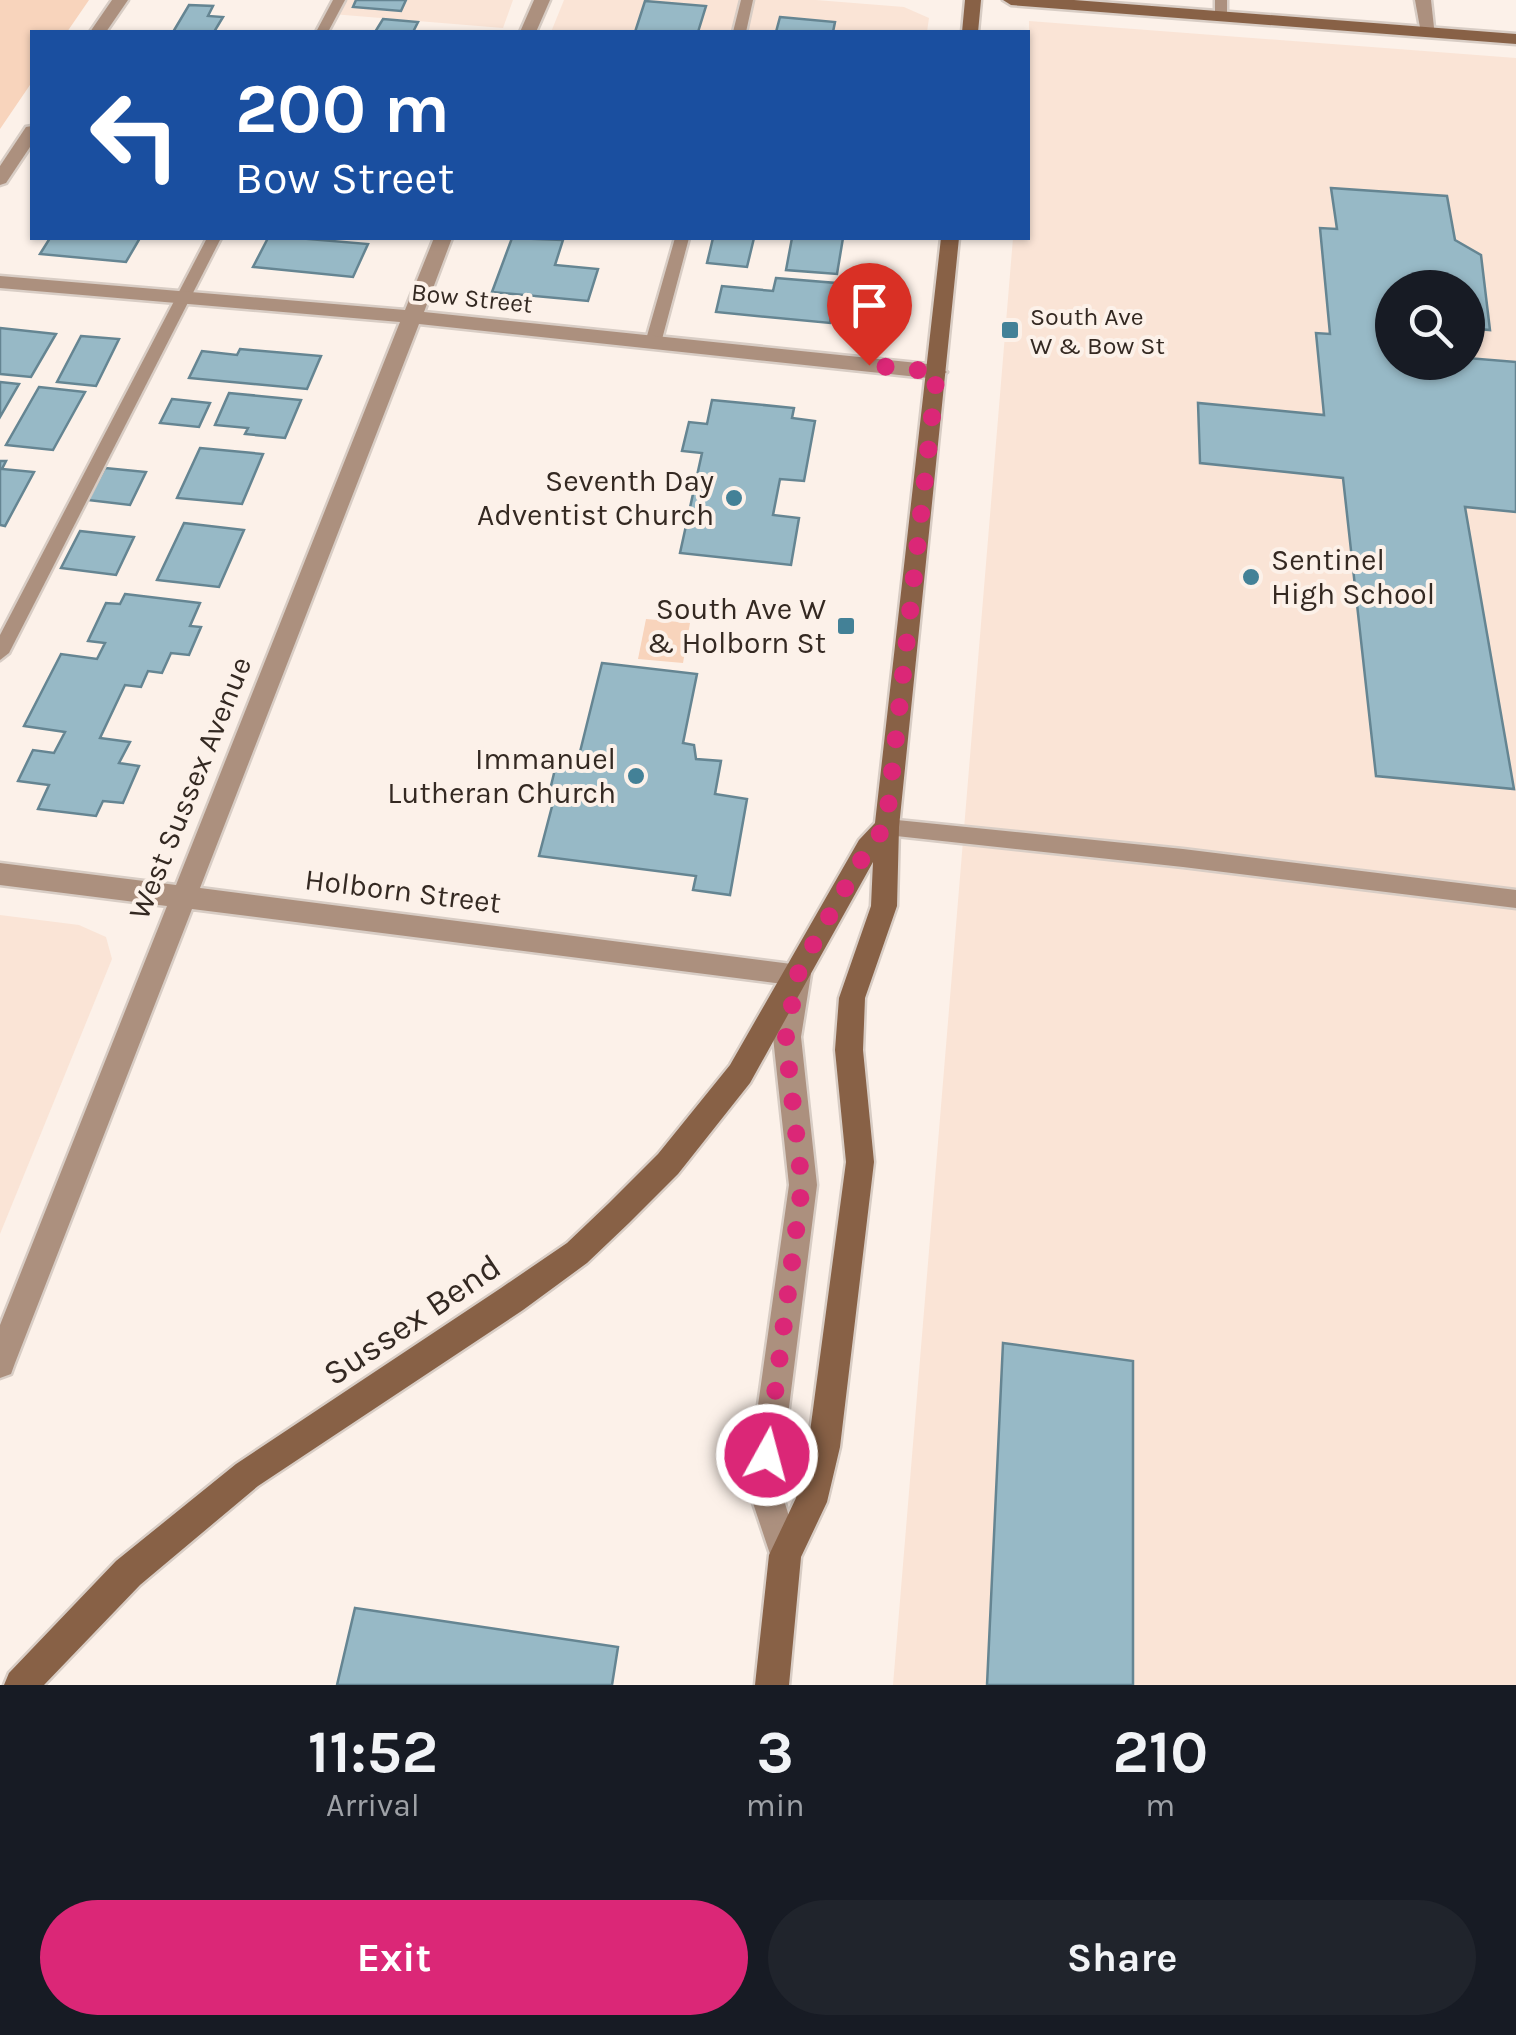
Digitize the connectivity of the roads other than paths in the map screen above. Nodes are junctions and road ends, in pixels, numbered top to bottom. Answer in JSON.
{"nodes":[{"id":1,"x":120,"y":0,"type":"edge"},
{"id":2,"x":338,"y":0,"type":"edge"},
{"id":3,"x":542,"y":0,"type":"edge"},
{"id":4,"x":747,"y":0,"type":"edge"},
{"id":5,"x":974,"y":0,"type":"edge"},
{"id":6,"x":1011,"y":0,"type":"edge"},
{"id":7,"x":1423,"y":0,"type":"edge"},
{"id":8,"x":1221,"y":8,"type":"edge"},
{"id":9,"x":99,"y":30,"type":"edge"},
{"id":10,"x":323,"y":30,"type":"edge"},
{"id":11,"x":529,"y":30,"type":"edge"},
{"id":12,"x":740,"y":30,"type":"edge"},
{"id":13,"x":970,"y":30,"type":"edge"},
{"id":14,"x":1429,"y":33,"type":"junction"},
{"id":15,"x":1516,"y":40,"type":"edge"},
{"id":16,"x":30,"y":134,"type":"edge"},
{"id":17,"x":0,"y":179,"type":"edge"},
{"id":18,"x":213,"y":240,"type":"edge"},
{"id":19,"x":442,"y":240,"type":"edge"},
{"id":20,"x":681,"y":240,"type":"edge"},
{"id":21,"x":950,"y":240,"type":"edge"},
{"id":22,"x":0,"y":282,"type":"edge"},
{"id":23,"x":185,"y":298,"type":"junction"},
{"id":24,"x":410,"y":317,"type":"junction"},
{"id":25,"x":653,"y":342,"type":"junction"},
{"id":26,"x":937,"y":372,"type":"junction"},
{"id":27,"x":0,"y":653,"type":"edge"},
{"id":28,"x":886,"y":826,"type":"junction"},
{"id":29,"x":0,"y":874,"type":"edge"},
{"id":30,"x":182,"y":897,"type":"junction"},
{"id":31,"x":1516,"y":899,"type":"edge"},
{"id":32,"x":798,"y":974,"type":"junction"},
{"id":33,"x":0,"y":1363,"type":"edge"},
{"id":34,"x":785,"y":1555,"type":"junction"},
{"id":35,"x":21,"y":1685,"type":"edge"},
{"id":36,"x":772,"y":1685,"type":"edge"}],
"edges":[{"from":1,"to":9,"type":"street"},
{"from":2,"to":10,"type":"lane"},
{"from":3,"to":11,"type":"street"},
{"from":4,"to":12,"type":"lane"},
{"from":5,"to":13,"type":"street"},
{"from":6,"to":8,"type":"street"},
{"from":7,"to":14,"type":"street"},
{"from":8,"to":14,"type":"street"},
{"from":14,"to":15,"type":"street"},
{"from":16,"to":17,"type":"street"},
{"from":18,"to":23,"type":"lane"},
{"from":19,"to":24,"type":"street","name":"West Sussex Avenue"},
{"from":20,"to":25,"type":"lane"},
{"from":21,"to":26,"type":"street"},
{"from":22,"to":23,"type":"street","name":"Bow Street"},
{"from":23,"to":24,"type":"street","name":"Bow Street"},
{"from":23,"to":27,"type":"lane"},
{"from":24,"to":25,"type":"street","name":"Bow Street"},
{"from":24,"to":30,"type":"street","name":"West Sussex Avenue"},
{"from":25,"to":26,"type":"street","name":"Bow Street"},
{"from":26,"to":28,"type":"street"},
{"from":28,"to":31,"type":"lane"},
{"from":28,"to":32,"type":"street","name":"Sussex Bend"},
{"from":28,"to":34,"type":"street"},
{"from":29,"to":30,"type":"street","name":"Holborn Street"},
{"from":30,"to":32,"type":"street","name":"Holborn Street"},
{"from":30,"to":33,"type":"street","name":"West Sussex Avenue"},
{"from":32,"to":34,"type":"street"},
{"from":32,"to":35,"type":"street","name":"Sussex Bend"},
{"from":34,"to":36,"type":"street"}]}
